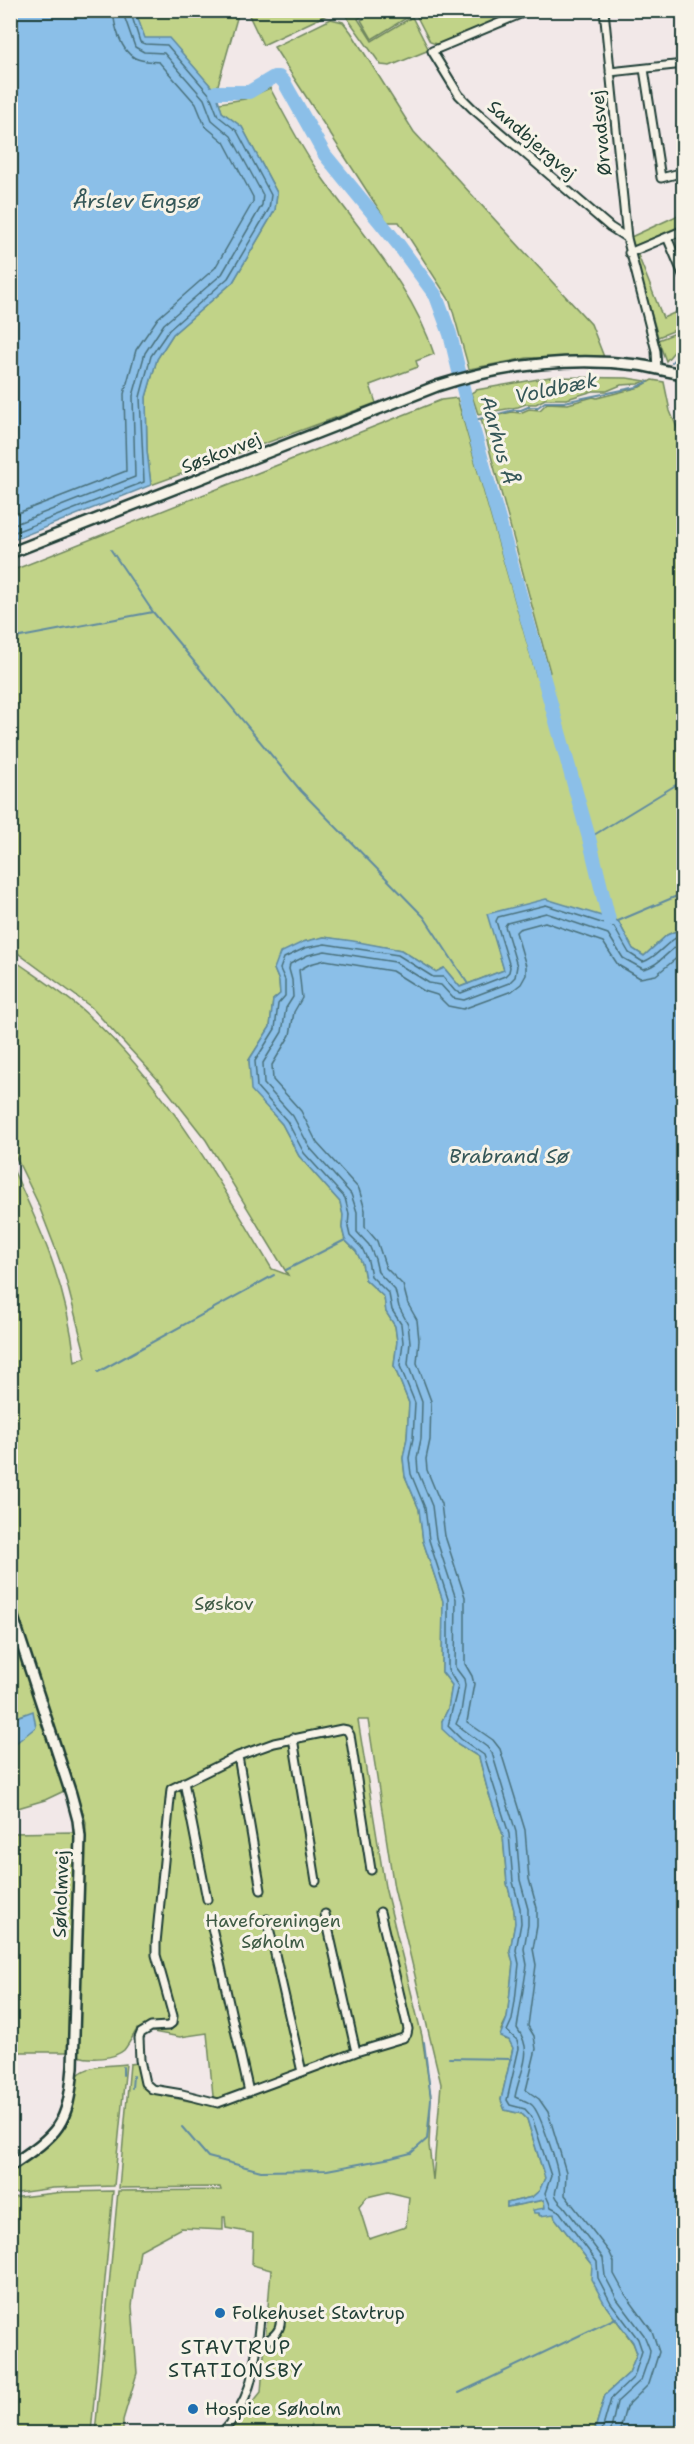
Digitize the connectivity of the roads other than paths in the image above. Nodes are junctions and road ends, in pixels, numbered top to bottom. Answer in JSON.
{"nodes":[{"id":1,"x":530,"y":10,"type":"edge"},
{"id":2,"x":604,"y":10,"type":"edge"},
{"id":3,"x":684,"y":64,"type":"edge"},
{"id":4,"x":644,"y":69,"type":"junction"},
{"id":5,"x":610,"y":72,"type":"junction"},
{"id":6,"x":684,"y":172,"type":"edge"},
{"id":7,"x":684,"y":230,"type":"edge"},
{"id":8,"x":667,"y":237,"type":"junction"},
{"id":9,"x":627,"y":238,"type":"junction"},
{"id":10,"x":629,"y":253,"type":"junction"},
{"id":11,"x":684,"y":277,"type":"edge"},
{"id":12,"x":657,"y":369,"type":"junction"},
{"id":13,"x":684,"y":374,"type":"edge"},
{"id":14,"x":10,"y":553,"type":"edge"},
{"id":15,"x":10,"y":1608,"type":"edge"},
{"id":16,"x":293,"y":1738,"type":"junction"},
{"id":17,"x":238,"y":1756,"type":"junction"},
{"id":18,"x":184,"y":1782,"type":"junction"},
{"id":19,"x":372,"y":1870,"type":"dead end"},
{"id":20,"x":316,"y":1881,"type":"dead end"},
{"id":21,"x":261,"y":1890,"type":"dead end"},
{"id":22,"x":207,"y":1899,"type":"dead end"},
{"id":23,"x":380,"y":1912,"type":"dead end"},
{"id":24,"x":325,"y":1914,"type":"dead end"},
{"id":25,"x":267,"y":1919,"type":"dead end"},
{"id":26,"x":210,"y":1923,"type":"dead end"},
{"id":27,"x":356,"y":2052,"type":"junction"},
{"id":28,"x":302,"y":2072,"type":"junction"},
{"id":29,"x":249,"y":2092,"type":"junction"},
{"id":30,"x":10,"y":2166,"type":"edge"},
{"id":31,"x":256,"y":2348,"type":"junction"},
{"id":32,"x":221,"y":2433,"type":"edge"}],
"edges":[{"from":1,"to":9,"type":"street","name":"Sandbjergvej"},
{"from":2,"to":5,"type":"street","name":"Ørvadsvej"},
{"from":3,"to":4,"type":"street"},
{"from":4,"to":5,"type":"street"},
{"from":4,"to":6,"type":"street"},
{"from":5,"to":9,"type":"street","name":"Ørvadsvej"},
{"from":7,"to":8,"type":"street"},
{"from":8,"to":10,"type":"street"},
{"from":8,"to":11,"type":"street"},
{"from":9,"to":10,"type":"street","name":"Ørvadsvej"},
{"from":10,"to":12,"type":"street","name":"Ørvadsvej"},
{"from":12,"to":13,"type":"street","name":"Søskovvej"},
{"from":12,"to":14,"type":"street","name":"Søskovvej"},
{"from":15,"to":30,"type":"street","name":"Søholmvej"},
{"from":16,"to":17,"type":"street"},
{"from":16,"to":19,"type":"street"},
{"from":16,"to":20,"type":"street"},
{"from":17,"to":18,"type":"street"},
{"from":17,"to":21,"type":"street"},
{"from":18,"to":22,"type":"street"},
{"from":18,"to":29,"type":"street"},
{"from":23,"to":27,"type":"street"},
{"from":24,"to":27,"type":"street"},
{"from":25,"to":28,"type":"street"},
{"from":26,"to":29,"type":"street"},
{"from":27,"to":28,"type":"street"},
{"from":28,"to":29,"type":"street"},
{"from":31,"to":31,"type":"street"},
{"from":31,"to":32,"type":"street"}]}
